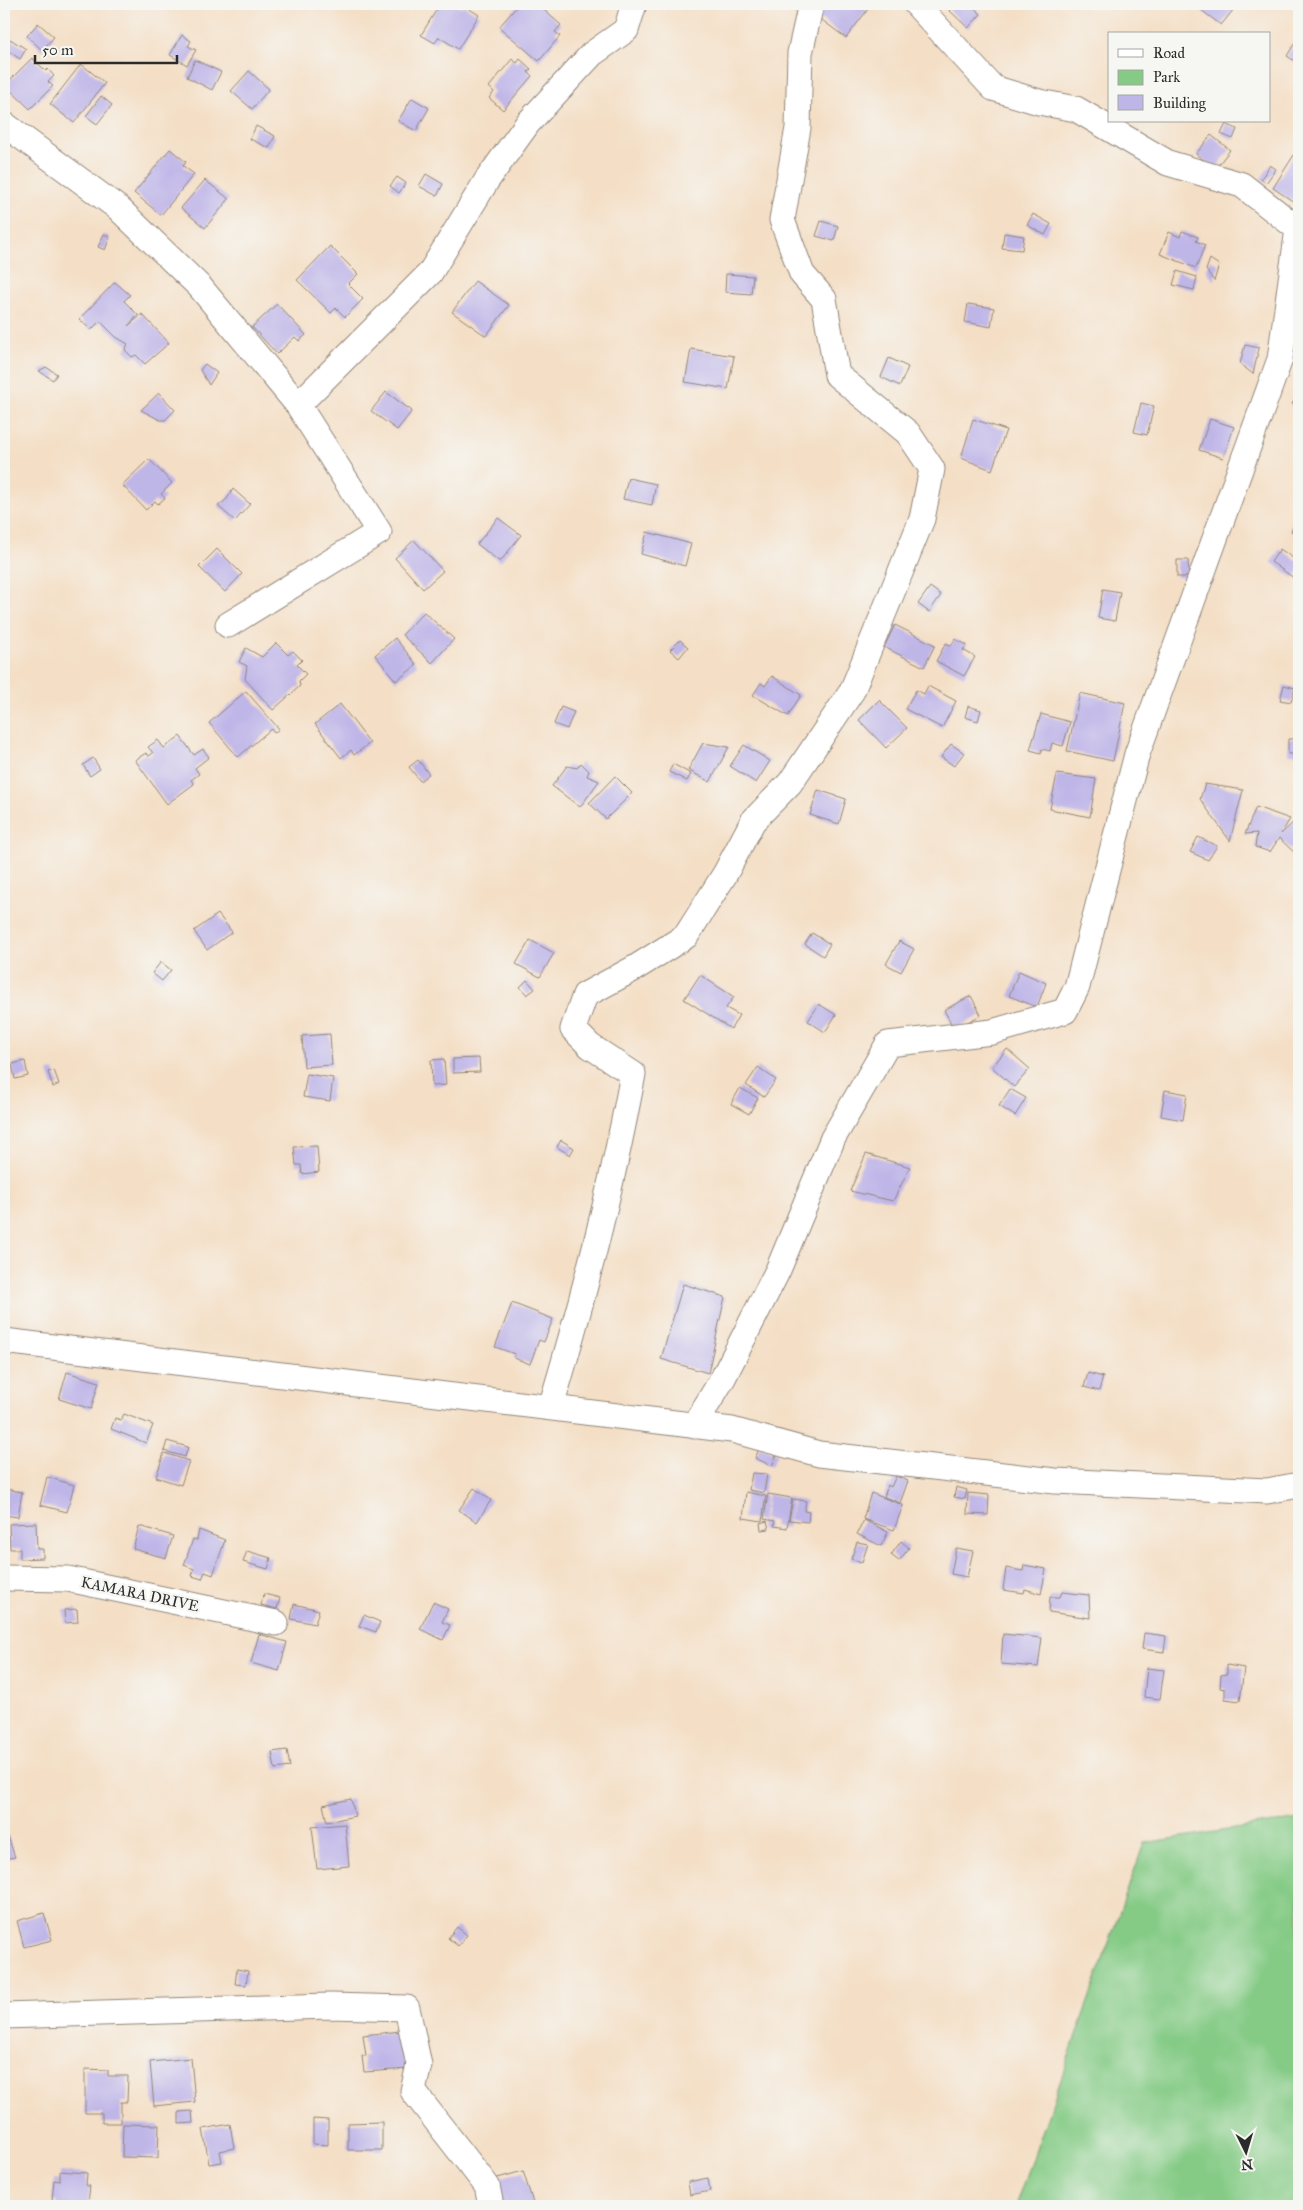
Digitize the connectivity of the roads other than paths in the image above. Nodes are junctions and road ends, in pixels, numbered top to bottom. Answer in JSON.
{"nodes":[{"id":1,"x":634,"y":4,"type":"edge"},
{"id":2,"x":811,"y":4,"type":"edge"},
{"id":3,"x":916,"y":4,"type":"edge"},
{"id":4,"x":4,"y":124,"type":"edge"},
{"id":5,"x":298,"y":405,"type":"junction"},
{"id":6,"x":228,"y":625,"type":"dead end"},
{"id":7,"x":4,"y":1341,"type":"edge"},
{"id":8,"x":551,"y":1407,"type":"junction"},
{"id":9,"x":694,"y":1426,"type":"junction"},
{"id":10,"x":1299,"y":1485,"type":"edge"},
{"id":11,"x":4,"y":1578,"type":"edge"},
{"id":12,"x":276,"y":1623,"type":"dead end"},
{"id":13,"x":4,"y":2016,"type":"edge"},
{"id":14,"x":491,"y":2206,"type":"edge"}],
"edges":[{"from":1,"to":5,"type":"street"},
{"from":2,"to":8,"type":"street"},
{"from":3,"to":9,"type":"street"},
{"from":4,"to":5,"type":"street"},
{"from":5,"to":6,"type":"street"},
{"from":7,"to":8,"type":"street"},
{"from":8,"to":9,"type":"street"},
{"from":9,"to":10,"type":"street"},
{"from":11,"to":12,"type":"street","name":"KAMARA DRIVE"},
{"from":13,"to":14,"type":"street"}]}
